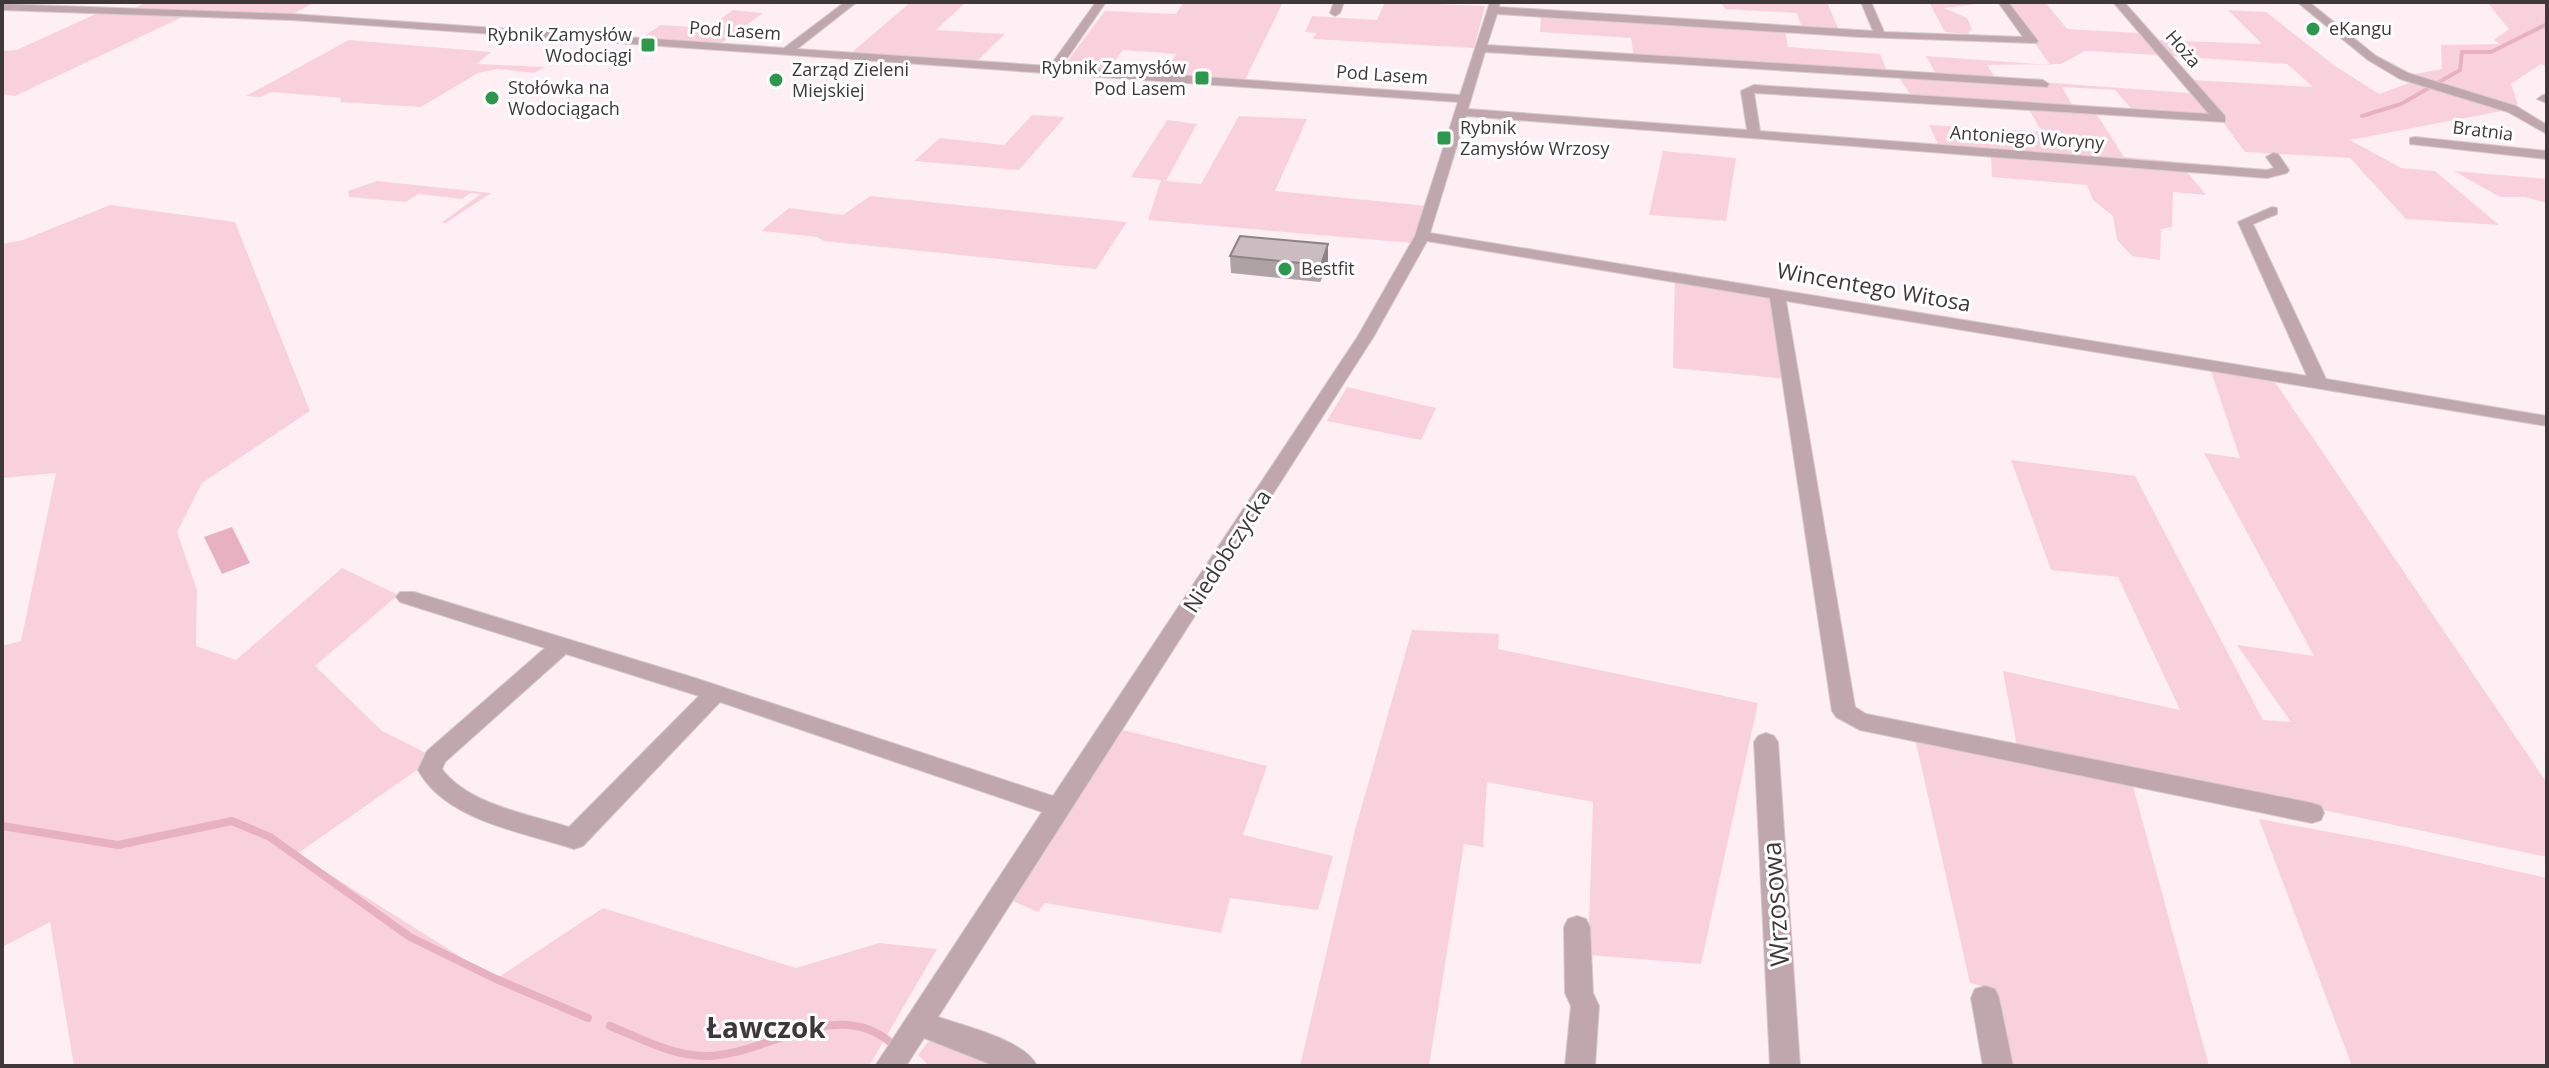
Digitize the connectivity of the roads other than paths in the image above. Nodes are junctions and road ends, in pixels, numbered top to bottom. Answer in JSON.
{"nodes":[{"id":1,"x":852,"y":2,"type":"edge"},
{"id":2,"x":1101,"y":2,"type":"edge"},
{"id":3,"x":1866,"y":2,"type":"edge"},
{"id":4,"x":2003,"y":2,"type":"edge"},
{"id":5,"x":2118,"y":2,"type":"edge"},
{"id":6,"x":2302,"y":2,"type":"edge"},
{"id":7,"x":1494,"y":6,"type":"edge"},
{"id":8,"x":2,"y":7,"type":"edge"},
{"id":9,"x":1880,"y":35,"type":"junction"},
{"id":10,"x":1481,"y":48,"type":"junction"},
{"id":11,"x":786,"y":52,"type":"junction"},
{"id":12,"x":1053,"y":70,"type":"junction"},
{"id":13,"x":2043,"y":84,"type":"dead end"},
{"id":14,"x":1463,"y":106,"type":"junction"},
{"id":15,"x":2220,"y":119,"type":"joint"},
{"id":16,"x":2547,"y":130,"type":"edge"},
{"id":17,"x":1754,"y":135,"type":"junction"},
{"id":18,"x":2415,"y":141,"type":"dead end"},
{"id":19,"x":2547,"y":155,"type":"edge"},
{"id":20,"x":2273,"y":157,"type":"dead end"},
{"id":21,"x":2272,"y":211,"type":"dead end"},
{"id":22,"x":1422,"y":236,"type":"junction"},
{"id":23,"x":1777,"y":293,"type":"junction"},
{"id":24,"x":2319,"y":384,"type":"junction"},
{"id":25,"x":2547,"y":421,"type":"edge"},
{"id":26,"x":407,"y":597,"type":"dead end"},
{"id":27,"x":562,"y":645,"type":"junction"},
{"id":28,"x":714,"y":694,"type":"junction"},
{"id":29,"x":1766,"y":742,"type":"dead end"},
{"id":30,"x":1060,"y":808,"type":"junction"},
{"id":31,"x":2312,"y":813,"type":"dead end"},
{"id":32,"x":1577,"y":927,"type":"dead end"},
{"id":33,"x":1985,"y":998,"type":"dead end"},
{"id":34,"x":918,"y":1023,"type":"junction"},
{"id":35,"x":890,"y":1066,"type":"edge"},
{"id":36,"x":1022,"y":1066,"type":"edge"},
{"id":37,"x":1580,"y":1066,"type":"edge"},
{"id":38,"x":1785,"y":1066,"type":"edge"},
{"id":39,"x":1998,"y":1066,"type":"edge"}],
"edges":[{"from":1,"to":11,"type":"street"},
{"from":2,"to":12,"type":"street"},
{"from":3,"to":9,"type":"street"},
{"from":4,"to":9,"type":"street"},
{"from":5,"to":15,"type":"street","name":"Hoża"},
{"from":6,"to":16,"type":"street"},
{"from":7,"to":9,"type":"street"},
{"from":7,"to":10,"type":"street","name":"Niedobczycka"},
{"from":8,"to":11,"type":"street","name":"Pod Lasem"},
{"from":10,"to":13,"type":"street"},
{"from":10,"to":14,"type":"street","name":"Niedobczycka"},
{"from":11,"to":12,"type":"street","name":"Pod Lasem"},
{"from":12,"to":14,"type":"street","name":"Pod Lasem"},
{"from":14,"to":17,"type":"street","name":"Antoniego Woryny"},
{"from":14,"to":22,"type":"street","name":"Niedobczycka"},
{"from":15,"to":17,"type":"street","name":"Antoniego Woryny"},
{"from":17,"to":20,"type":"street","name":"Antoniego Woryny"},
{"from":18,"to":19,"type":"street","name":"Bratnia"},
{"from":21,"to":24,"type":"street"},
{"from":22,"to":23,"type":"street","name":"Wincentego Witosa"},
{"from":22,"to":30,"type":"street","name":"Niedobczycka"},
{"from":23,"to":24,"type":"street","name":"Wincentego Witosa"},
{"from":23,"to":31,"type":"street"},
{"from":24,"to":25,"type":"street","name":"Wincentego Witosa"},
{"from":26,"to":27,"type":"street"},
{"from":27,"to":28,"type":"street"},
{"from":27,"to":28,"type":"street"},
{"from":28,"to":30,"type":"street"},
{"from":29,"to":38,"type":"street","name":"Wrzosowa"},
{"from":30,"to":34,"type":"street","name":"Niedobczycka"},
{"from":32,"to":37,"type":"street"},
{"from":33,"to":39,"type":"street"},
{"from":34,"to":35,"type":"street","name":"Niedobczycka"},
{"from":34,"to":36,"type":"street"}]}
